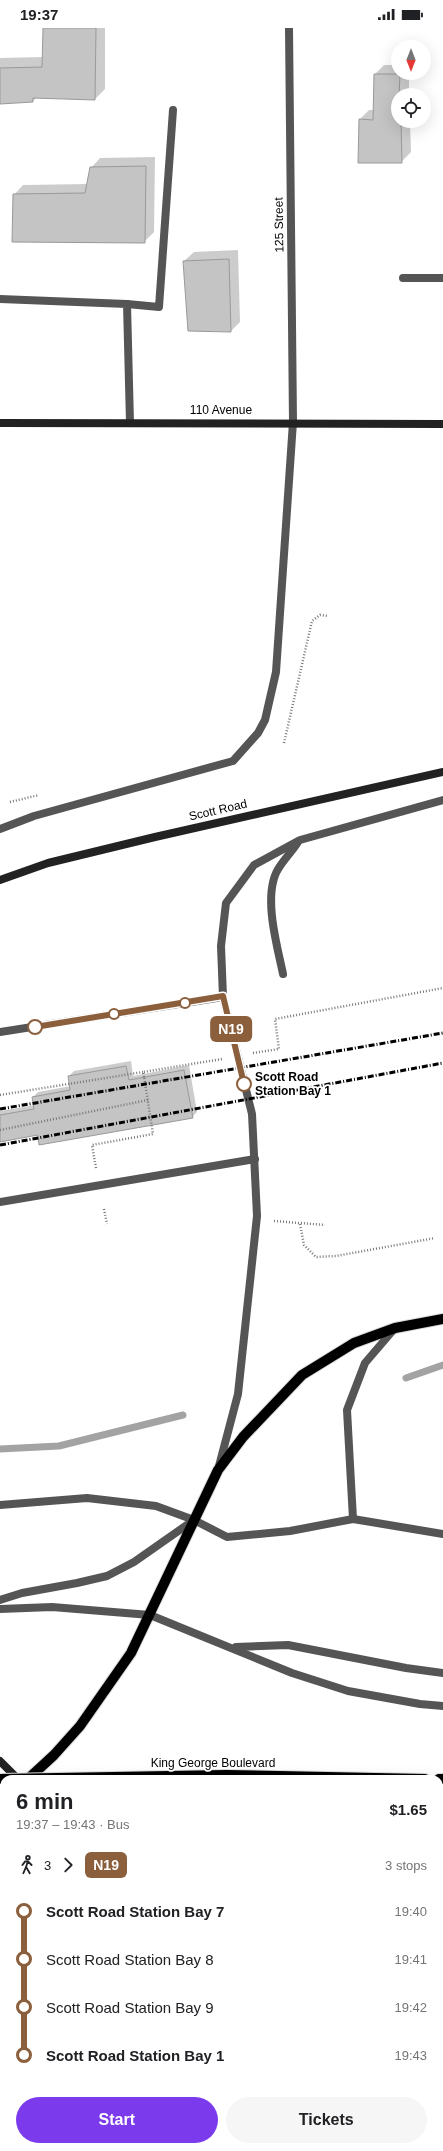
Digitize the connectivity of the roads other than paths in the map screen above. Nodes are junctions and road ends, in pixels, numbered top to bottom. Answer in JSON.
{"nodes":[{"id":1,"x":289,"y":28,"type":"edge"},
{"id":2,"x":173,"y":110,"type":"dead end"},
{"id":3,"x":403,"y":278,"type":"dead end"},
{"id":4,"x":443,"y":278,"type":"edge"},
{"id":5,"x":0,"y":299,"type":"edge"},
{"id":6,"x":127,"y":304,"type":"junction"},
{"id":7,"x":293,"y":422,"type":"junction"},
{"id":8,"x":0,"y":423,"type":"edge"},
{"id":9,"x":130,"y":423,"type":"junction"},
{"id":10,"x":443,"y":424,"type":"edge"},
{"id":11,"x":443,"y":772,"type":"edge"},
{"id":12,"x":443,"y":800,"type":"edge"},
{"id":13,"x":0,"y":829,"type":"edge"},
{"id":14,"x":300,"y":840,"type":"junction"},
{"id":15,"x":0,"y":880,"type":"edge"},
{"id":16,"x":283,"y":974,"type":"dead end"},
{"id":17,"x":223,"y":996,"type":"junction"},
{"id":18,"x":0,"y":1032,"type":"edge"},
{"id":19,"x":255,"y":1159,"type":"junction"},
{"id":20,"x":0,"y":1202,"type":"edge"},
{"id":21,"x":443,"y":1319,"type":"edge"},
{"id":22,"x":395,"y":1328,"type":"junction"},
{"id":23,"x":218,"y":1470,"type":"junction"},
{"id":24,"x":0,"y":1505,"type":"edge"},
{"id":25,"x":353,"y":1519,"type":"junction"},
{"id":26,"x":194,"y":1520,"type":"junction"},
{"id":27,"x":443,"y":1534,"type":"edge"},
{"id":28,"x":0,"y":1600,"type":"edge"},
{"id":29,"x":0,"y":1609,"type":"edge"},
{"id":30,"x":150,"y":1615,"type":"junction"},
{"id":31,"x":233,"y":1648,"type":"junction"},
{"id":32,"x":443,"y":1672,"type":"edge"},
{"id":33,"x":443,"y":1706,"type":"edge"},
{"id":34,"x":0,"y":1761,"type":"edge"},
{"id":35,"x":14,"y":1775,"type":"edge"},
{"id":36,"x":32,"y":1775,"type":"edge"}],
"edges":[{"from":1,"to":7,"type":"street","name":"125 Street"},
{"from":2,"to":6,"type":"street"},
{"from":3,"to":4,"type":"street"},
{"from":5,"to":6,"type":"street"},
{"from":6,"to":9,"type":"street"},
{"from":7,"to":9,"type":"main road","name":"110 Avenue"},
{"from":7,"to":10,"type":"main road","name":"110 Avenue"},
{"from":7,"to":13,"type":"street","name":"125 Street"},
{"from":8,"to":9,"type":"main road","name":"110 Avenue"},
{"from":11,"to":15,"type":"main road","name":"Scott Road"},
{"from":12,"to":14,"type":"street"},
{"from":14,"to":16,"type":"street"},
{"from":14,"to":17,"type":"street"},
{"from":17,"to":18,"type":"street"},
{"from":17,"to":19,"type":"street"},
{"from":19,"to":20,"type":"street"},
{"from":19,"to":23,"type":"street"},
{"from":21,"to":22,"type":"main road"},
{"from":22,"to":23,"type":"main road"},
{"from":22,"to":25,"type":"street"},
{"from":23,"to":26,"type":"main road"},
{"from":24,"to":26,"type":"street"},
{"from":25,"to":26,"type":"street"},
{"from":25,"to":27,"type":"street"},
{"from":26,"to":28,"type":"street"},
{"from":26,"to":30,"type":"main road"},
{"from":29,"to":30,"type":"street"},
{"from":30,"to":31,"type":"street"},
{"from":30,"to":36,"type":"main road"},
{"from":31,"to":32,"type":"street"},
{"from":31,"to":33,"type":"street"},
{"from":34,"to":35,"type":"main road"}]}
